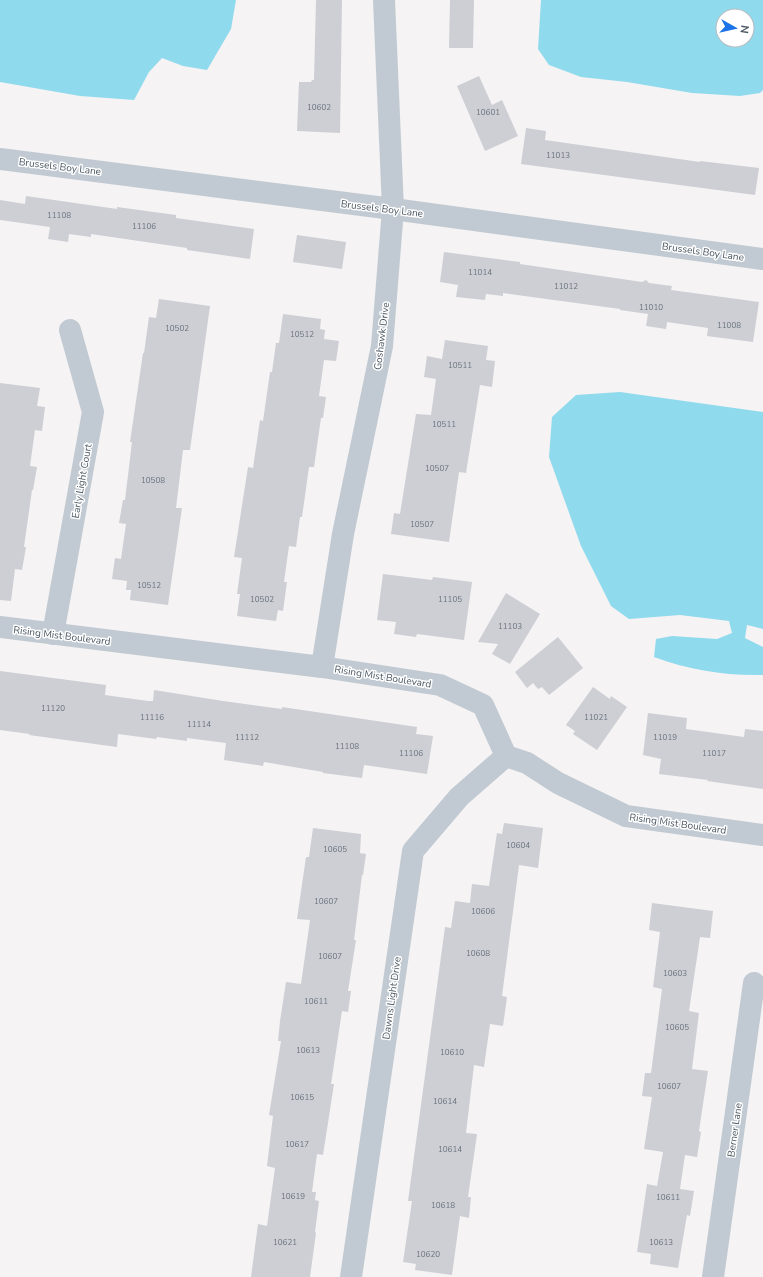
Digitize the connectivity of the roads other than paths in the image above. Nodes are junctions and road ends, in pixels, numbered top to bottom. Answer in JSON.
{"nodes":[{"id":1,"x":384,"y":0,"type":"edge"},
{"id":2,"x":0,"y":159,"type":"edge"},
{"id":3,"x":393,"y":209,"type":"junction"},
{"id":4,"x":763,"y":259,"type":"edge"},
{"id":5,"x":70,"y":330,"type":"dead end"},
{"id":6,"x":0,"y":627,"type":"edge"},
{"id":7,"x":53,"y":634,"type":"junction"},
{"id":8,"x":322,"y":667,"type":"junction"},
{"id":9,"x":506,"y":756,"type":"junction"},
{"id":10,"x":763,"y":835,"type":"edge"},
{"id":11,"x":754,"y":983,"type":"dead end"},
{"id":12,"x":350,"y":1277,"type":"edge"},
{"id":13,"x":713,"y":1277,"type":"edge"}],
"edges":[{"from":1,"to":3,"type":"street","name":"Goshawk Drive"},
{"from":2,"to":3,"type":"street","name":"Brussels Boy Lane"},
{"from":3,"to":4,"type":"street","name":"Brussels Boy Lane"},
{"from":3,"to":8,"type":"street","name":"Goshawk Drive"},
{"from":5,"to":7,"type":"street","name":"Early Light Court"},
{"from":6,"to":7,"type":"street","name":"Rising Mist Boulevard"},
{"from":7,"to":8,"type":"street","name":"Rising Mist Boulevard"},
{"from":8,"to":9,"type":"street","name":"Rising Mist Boulevard"},
{"from":9,"to":10,"type":"street","name":"Rising Mist Boulevard"},
{"from":9,"to":12,"type":"street","name":"Dawns Light Drive"},
{"from":11,"to":13,"type":"street","name":"Berner Lane"}]}
